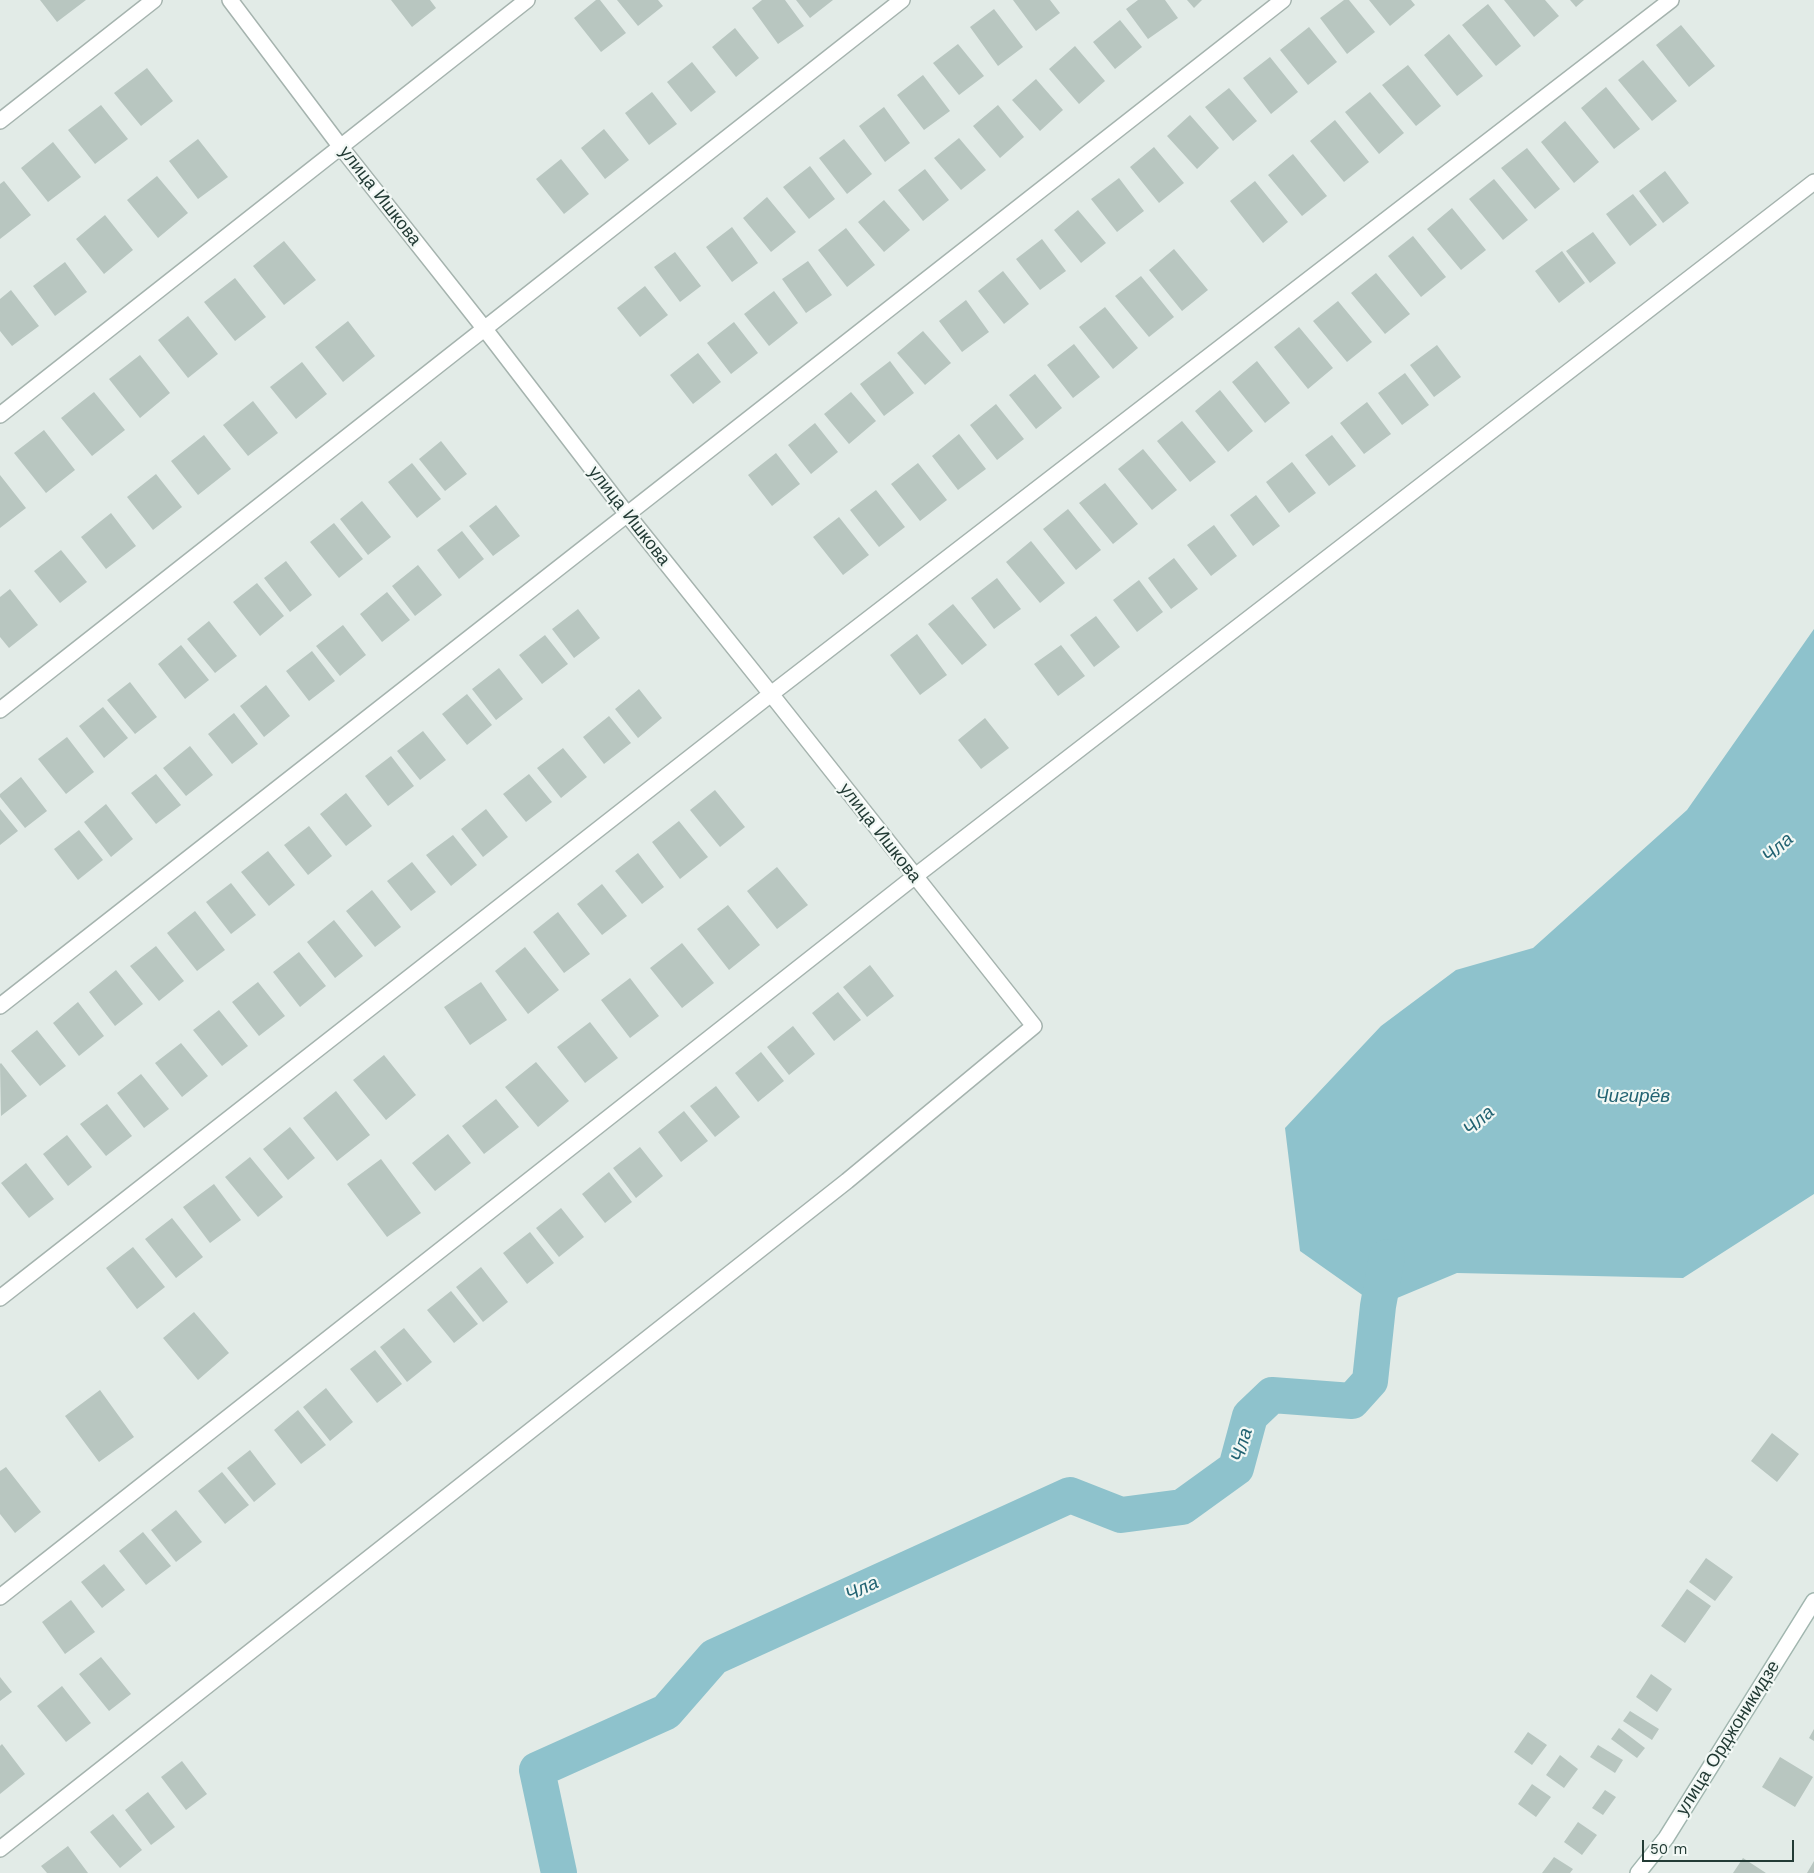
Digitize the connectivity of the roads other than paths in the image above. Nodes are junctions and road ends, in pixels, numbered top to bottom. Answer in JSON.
{"nodes":[{"id":1,"x":154,"y":0,"type":"edge"},
{"id":2,"x":230,"y":0,"type":"edge"},
{"id":3,"x":527,"y":0,"type":"edge"},
{"id":4,"x":902,"y":0,"type":"edge"},
{"id":5,"x":1283,"y":0,"type":"edge"},
{"id":6,"x":1670,"y":0,"type":"edge"},
{"id":7,"x":0,"y":121,"type":"edge"},
{"id":8,"x":340,"y":146,"type":"junction"},
{"id":9,"x":1814,"y":182,"type":"edge"},
{"id":10,"x":484,"y":328,"type":"junction"},
{"id":11,"x":0,"y":414,"type":"edge"},
{"id":12,"x":626,"y":513,"type":"junction"},
{"id":13,"x":771,"y":694,"type":"junction"},
{"id":14,"x":0,"y":710,"type":"edge"},
{"id":15,"x":914,"y":877,"type":"junction"},
{"id":16,"x":0,"y":1006,"type":"edge"},
{"id":17,"x":0,"y":1298,"type":"edge"},
{"id":18,"x":0,"y":1597,"type":"edge"},
{"id":19,"x":1814,"y":1601,"type":"edge"},
{"id":20,"x":0,"y":1850,"type":"edge"},
{"id":21,"x":1638,"y":1873,"type":"edge"}],
"edges":[{"from":1,"to":7,"type":"street"},
{"from":2,"to":8,"type":"street","name":"улица Ишкова"},
{"from":3,"to":8,"type":"street"},
{"from":4,"to":10,"type":"street"},
{"from":5,"to":12,"type":"street"},
{"from":6,"to":13,"type":"street"},
{"from":8,"to":10,"type":"street","name":"улица Ишкова"},
{"from":8,"to":11,"type":"street"},
{"from":9,"to":15,"type":"street"},
{"from":10,"to":12,"type":"street","name":"улица Ишкова"},
{"from":10,"to":14,"type":"street"},
{"from":12,"to":13,"type":"street","name":"улица Ишкова"},
{"from":12,"to":16,"type":"street"},
{"from":13,"to":15,"type":"street","name":"улица Ишкова"},
{"from":13,"to":17,"type":"street"},
{"from":15,"to":18,"type":"street"},
{"from":15,"to":20,"type":"street","name":"улица Ишкова"},
{"from":19,"to":21,"type":"street","name":"улица Орджоникидзе"}]}
